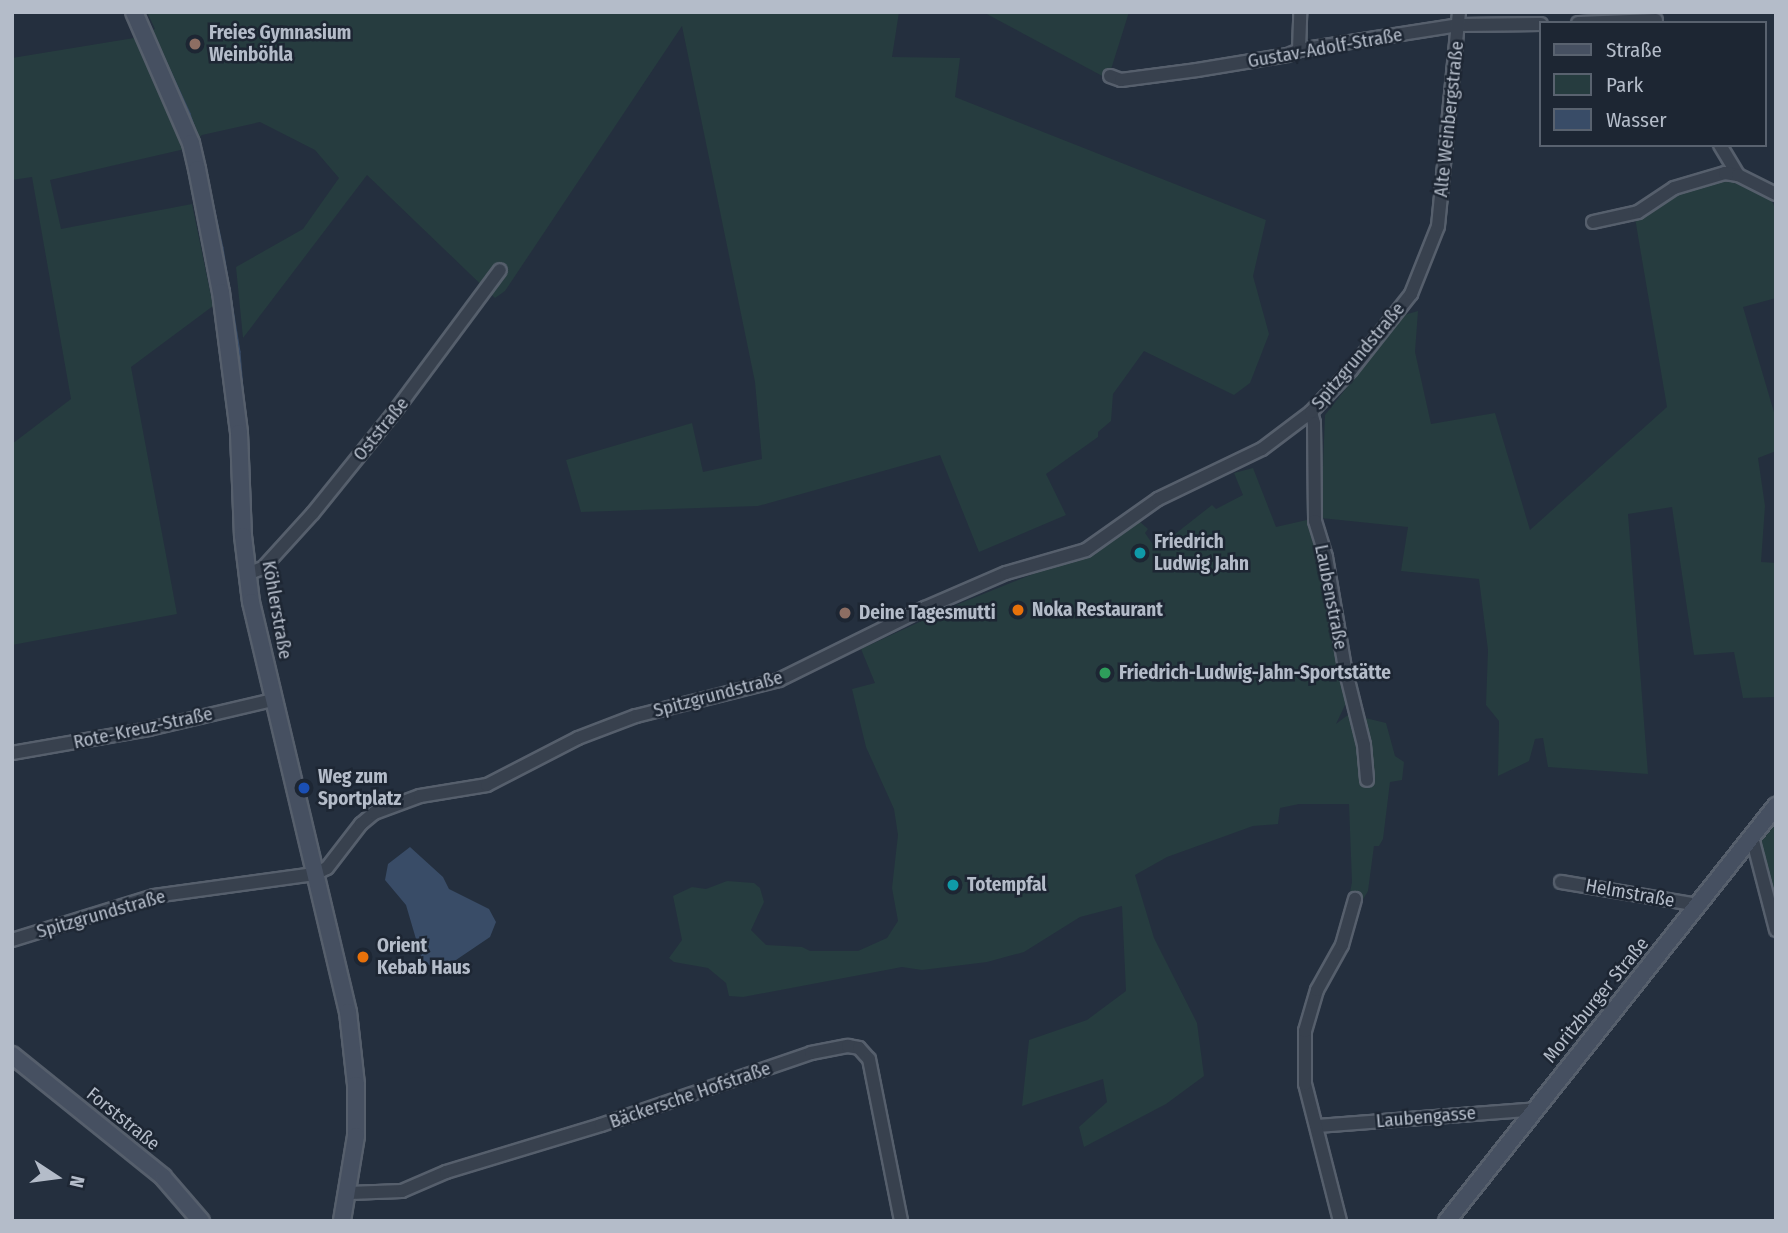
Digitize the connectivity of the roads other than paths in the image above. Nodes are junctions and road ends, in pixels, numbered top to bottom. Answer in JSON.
{"nodes":[{"id":1,"x":134,"y":12,"type":"edge"},
{"id":2,"x":1300,"y":12,"type":"edge"},
{"id":3,"x":1656,"y":18,"type":"edge"},
{"id":4,"x":1459,"y":19,"type":"edge"},
{"id":5,"x":1609,"y":21,"type":"edge"},
{"id":6,"x":1540,"y":23,"type":"edge"},
{"id":7,"x":1299,"y":50,"type":"junction"},
{"id":8,"x":1110,"y":76,"type":"dead end"},
{"id":9,"x":1721,"y":147,"type":"edge"},
{"id":10,"x":1738,"y":175,"type":"junction"},
{"id":11,"x":1776,"y":194,"type":"edge"},
{"id":12,"x":1593,"y":222,"type":"dead end"},
{"id":13,"x":1438,"y":226,"type":"joint"},
{"id":14,"x":500,"y":270,"type":"dead end"},
{"id":15,"x":1311,"y":412,"type":"junction"},
{"id":16,"x":247,"y":574,"type":"junction"},
{"id":17,"x":273,"y":700,"type":"junction"},
{"id":18,"x":12,"y":753,"type":"edge"},
{"id":19,"x":1367,"y":780,"type":"dead end"},
{"id":20,"x":1776,"y":806,"type":"edge"},
{"id":21,"x":1752,"y":837,"type":"junction"},
{"id":22,"x":315,"y":874,"type":"junction"},
{"id":23,"x":1561,"y":882,"type":"dead end"},
{"id":24,"x":1355,"y":899,"type":"dead end"},
{"id":25,"x":1699,"y":905,"type":"junction"},
{"id":26,"x":1776,"y":930,"type":"edge"},
{"id":27,"x":12,"y":940,"type":"edge"},
{"id":28,"x":12,"y":1055,"type":"edge"},
{"id":29,"x":1536,"y":1109,"type":"junction"},
{"id":30,"x":1317,"y":1126,"type":"junction"},
{"id":31,"x":349,"y":1193,"type":"junction"},
{"id":32,"x":201,"y":1221,"type":"edge"},
{"id":33,"x":342,"y":1221,"type":"edge"},
{"id":34,"x":901,"y":1221,"type":"edge"},
{"id":35,"x":1340,"y":1221,"type":"edge"},
{"id":36,"x":1447,"y":1221,"type":"edge"}],
"edges":[{"from":1,"to":16,"type":"street","name":"Köhlerstraße"},
{"from":2,"to":7,"type":"street"},
{"from":3,"to":5,"type":"street"},
{"from":4,"to":6,"type":"street","name":"Gustav-Adolf-Straße"},
{"from":4,"to":7,"type":"street","name":"Gustav-Adolf-Straße"},
{"from":4,"to":13,"type":"street","name":"Alte Weinbergstraße"},
{"from":7,"to":8,"type":"street","name":"Gustav-Adolf-Straße"},
{"from":9,"to":10,"type":"street"},
{"from":10,"to":11,"type":"street"},
{"from":10,"to":12,"type":"street"},
{"from":13,"to":15,"type":"street","name":"Spitzgrundstraße"},
{"from":14,"to":16,"type":"street","name":"Oststraße"},
{"from":15,"to":19,"type":"street","name":"Laubenstraße"},
{"from":15,"to":22,"type":"street","name":"Spitzgrundstraße"},
{"from":16,"to":17,"type":"street","name":"Köhlerstraße"},
{"from":17,"to":18,"type":"street","name":"Rote-Kreuz-Straße"},
{"from":17,"to":22,"type":"street","name":"Köhlerstraße"},
{"from":20,"to":21,"type":"street","name":"Moritzburger Straße"},
{"from":21,"to":25,"type":"street","name":"Moritzburger Straße"},
{"from":21,"to":26,"type":"street"},
{"from":22,"to":27,"type":"street","name":"Spitzgrundstraße"},
{"from":22,"to":31,"type":"street","name":"Köhlerstraße"},
{"from":23,"to":25,"type":"street","name":"Helmstraße"},
{"from":24,"to":30,"type":"street"},
{"from":25,"to":29,"type":"street","name":"Moritzburger Straße"},
{"from":28,"to":32,"type":"street","name":"Forststraße"},
{"from":29,"to":30,"type":"street","name":"Laubengasse"},
{"from":29,"to":36,"type":"street","name":"Moritzburger Straße"},
{"from":30,"to":35,"type":"street"},
{"from":31,"to":33,"type":"street","name":"Köhlerstraße"},
{"from":31,"to":34,"type":"street","name":"Bäckersche Hofstraße"}]}
